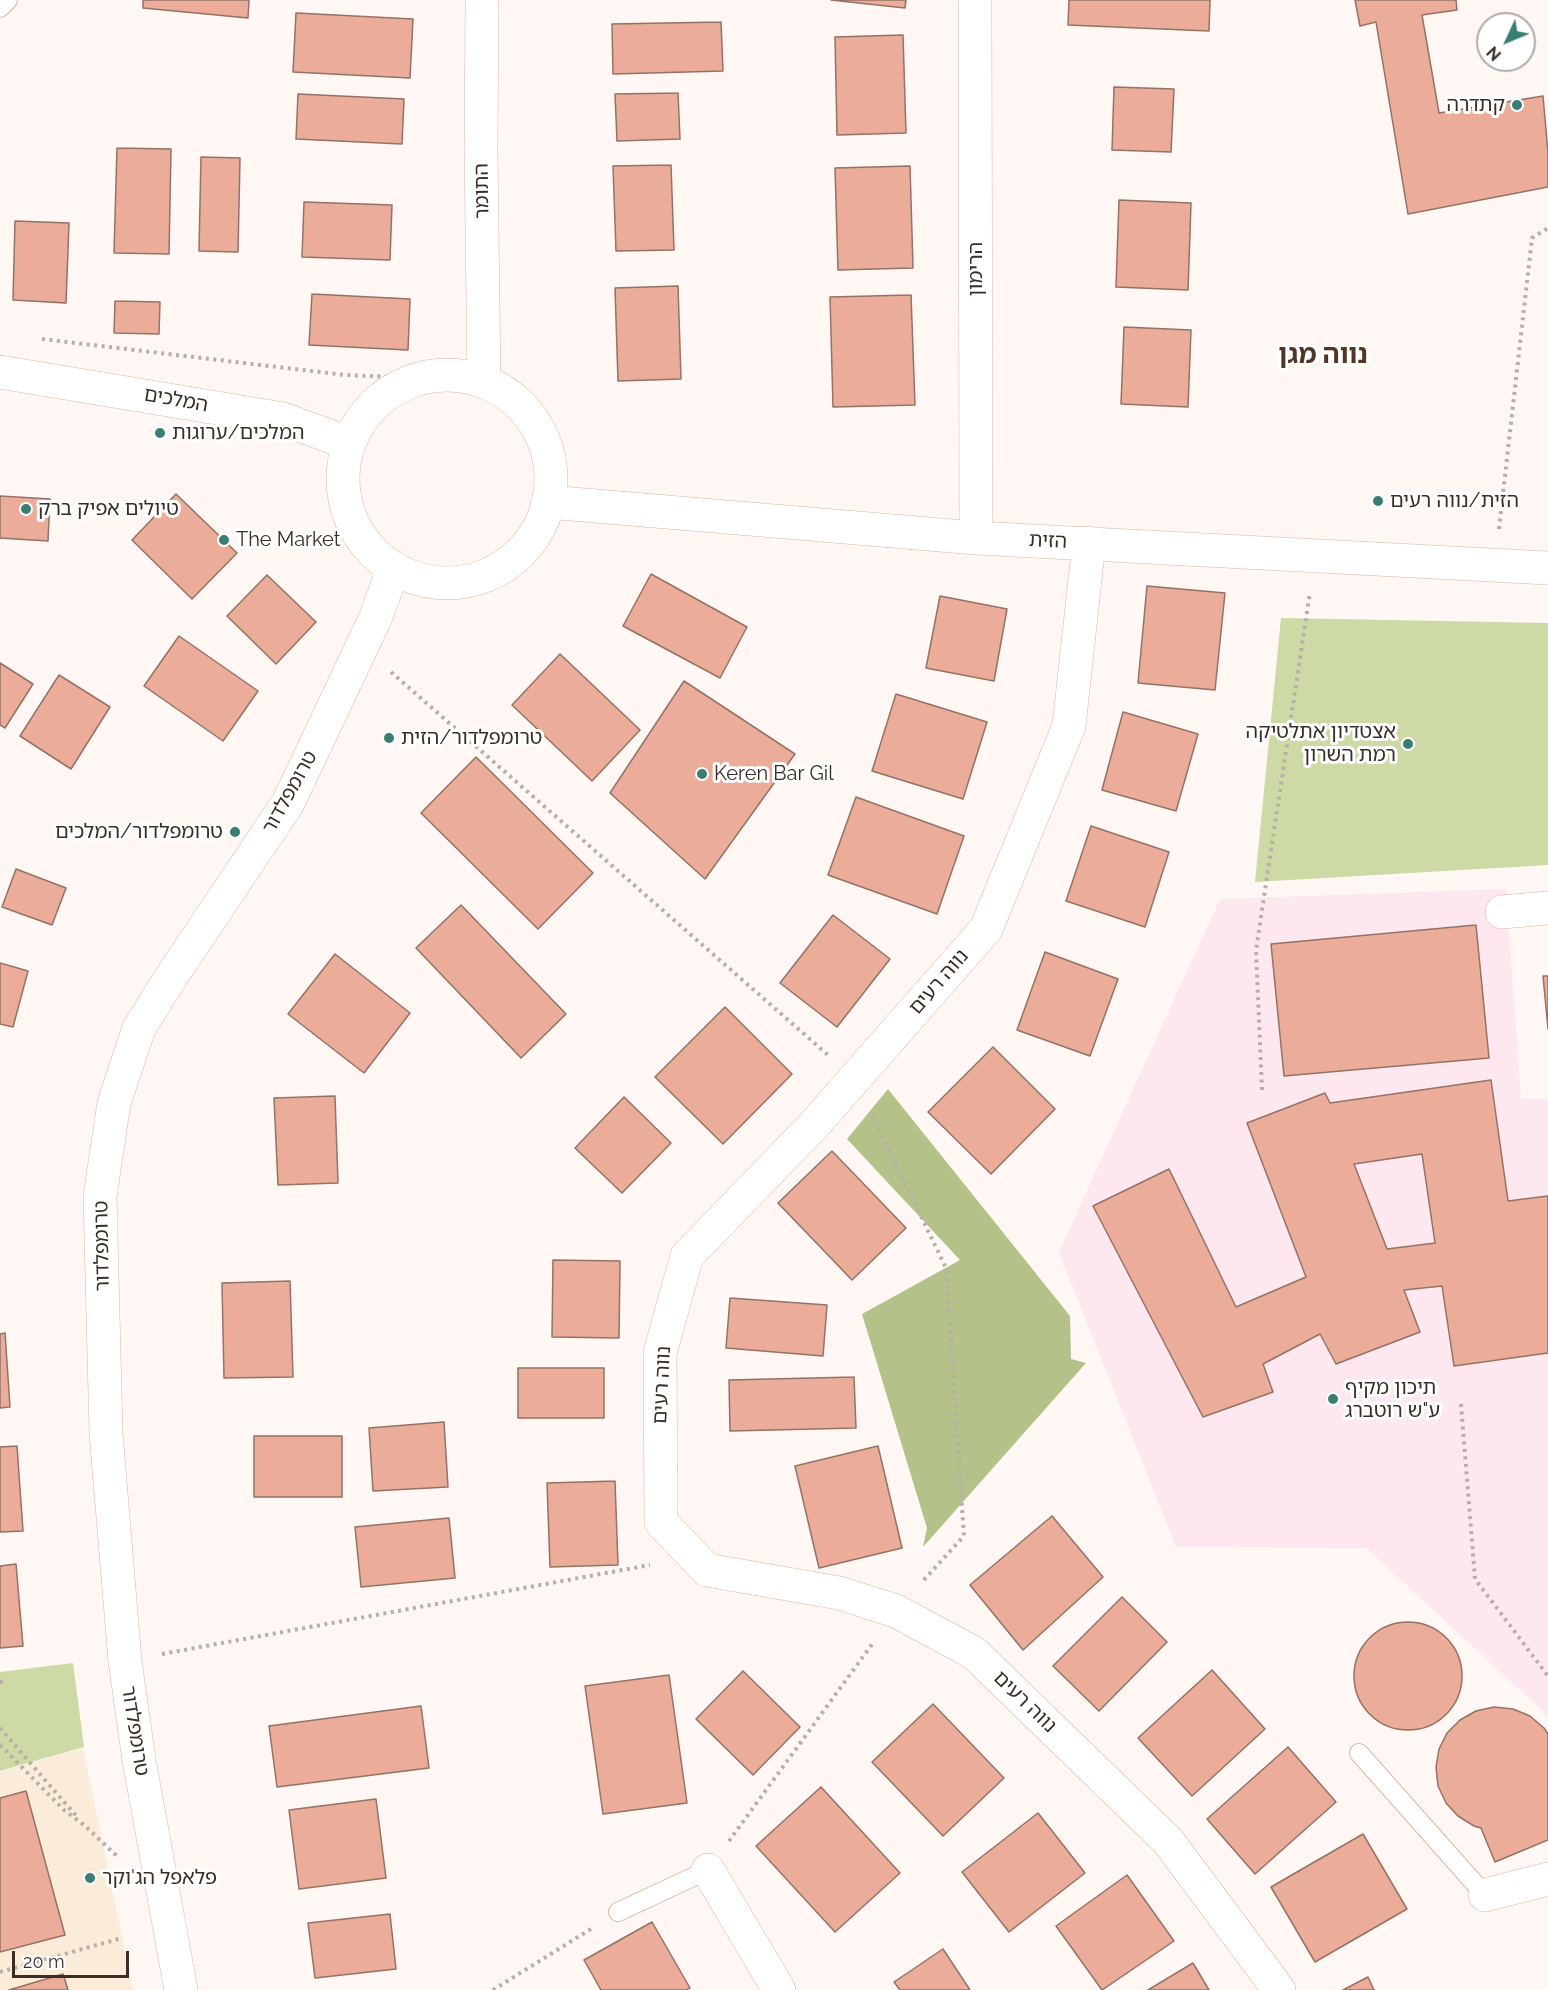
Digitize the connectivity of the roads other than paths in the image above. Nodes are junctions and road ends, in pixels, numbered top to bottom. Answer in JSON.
{"nodes":[{"id":1,"x":8,"y":0,"type":"edge"},
{"id":2,"x":482,"y":0,"type":"edge"},
{"id":3,"x":975,"y":0,"type":"edge"},
{"id":4,"x":0,"y":8,"type":"edge"},
{"id":5,"x":0,"y":372,"type":"edge"},
{"id":6,"x":484,"y":382,"type":"junction"},
{"id":7,"x":348,"y":443,"type":"junction"},
{"id":8,"x":548,"y":502,"type":"junction"},
{"id":9,"x":976,"y":538,"type":"junction"},
{"id":10,"x":1089,"y":543,"type":"junction"},
{"id":11,"x":1548,"y":568,"type":"edge"},
{"id":12,"x":393,"y":570,"type":"junction"},
{"id":13,"x":1548,"y":908,"type":"edge"},
{"id":14,"x":1502,"y":912,"type":"dead end"},
{"id":15,"x":1359,"y":1754,"type":"dead end"},
{"id":16,"x":708,"y":1870,"type":"joint"},
{"id":17,"x":1548,"y":1879,"type":"edge"},
{"id":18,"x":1485,"y":1895,"type":"joint"},
{"id":19,"x":618,"y":1912,"type":"road end"},
{"id":20,"x":181,"y":1990,"type":"edge"},
{"id":21,"x":779,"y":1990,"type":"edge"},
{"id":22,"x":1279,"y":1990,"type":"edge"}],
"edges":[{"from":1,"to":4,"type":"lane"},
{"from":2,"to":6,"type":"street","name":"התומר"},
{"from":3,"to":9,"type":"street","name":"הרימון"},
{"from":5,"to":7,"type":"street","name":"המלכים"},
{"from":6,"to":7,"type":"street"},
{"from":6,"to":8,"type":"street"},
{"from":7,"to":12,"type":"street"},
{"from":8,"to":9,"type":"street","name":"הזית"},
{"from":8,"to":12,"type":"street"},
{"from":9,"to":10,"type":"street","name":"הזית"},
{"from":10,"to":11,"type":"street","name":"הזית"},
{"from":10,"to":22,"type":"street","name":"נווה רעים"},
{"from":12,"to":20,"type":"street","name":"טרומפלדור"},
{"from":13,"to":14,"type":"street"},
{"from":15,"to":18,"type":"lane"},
{"from":16,"to":19,"type":"lane"},
{"from":16,"to":21,"type":"street"},
{"from":17,"to":18,"type":"street"}]}
